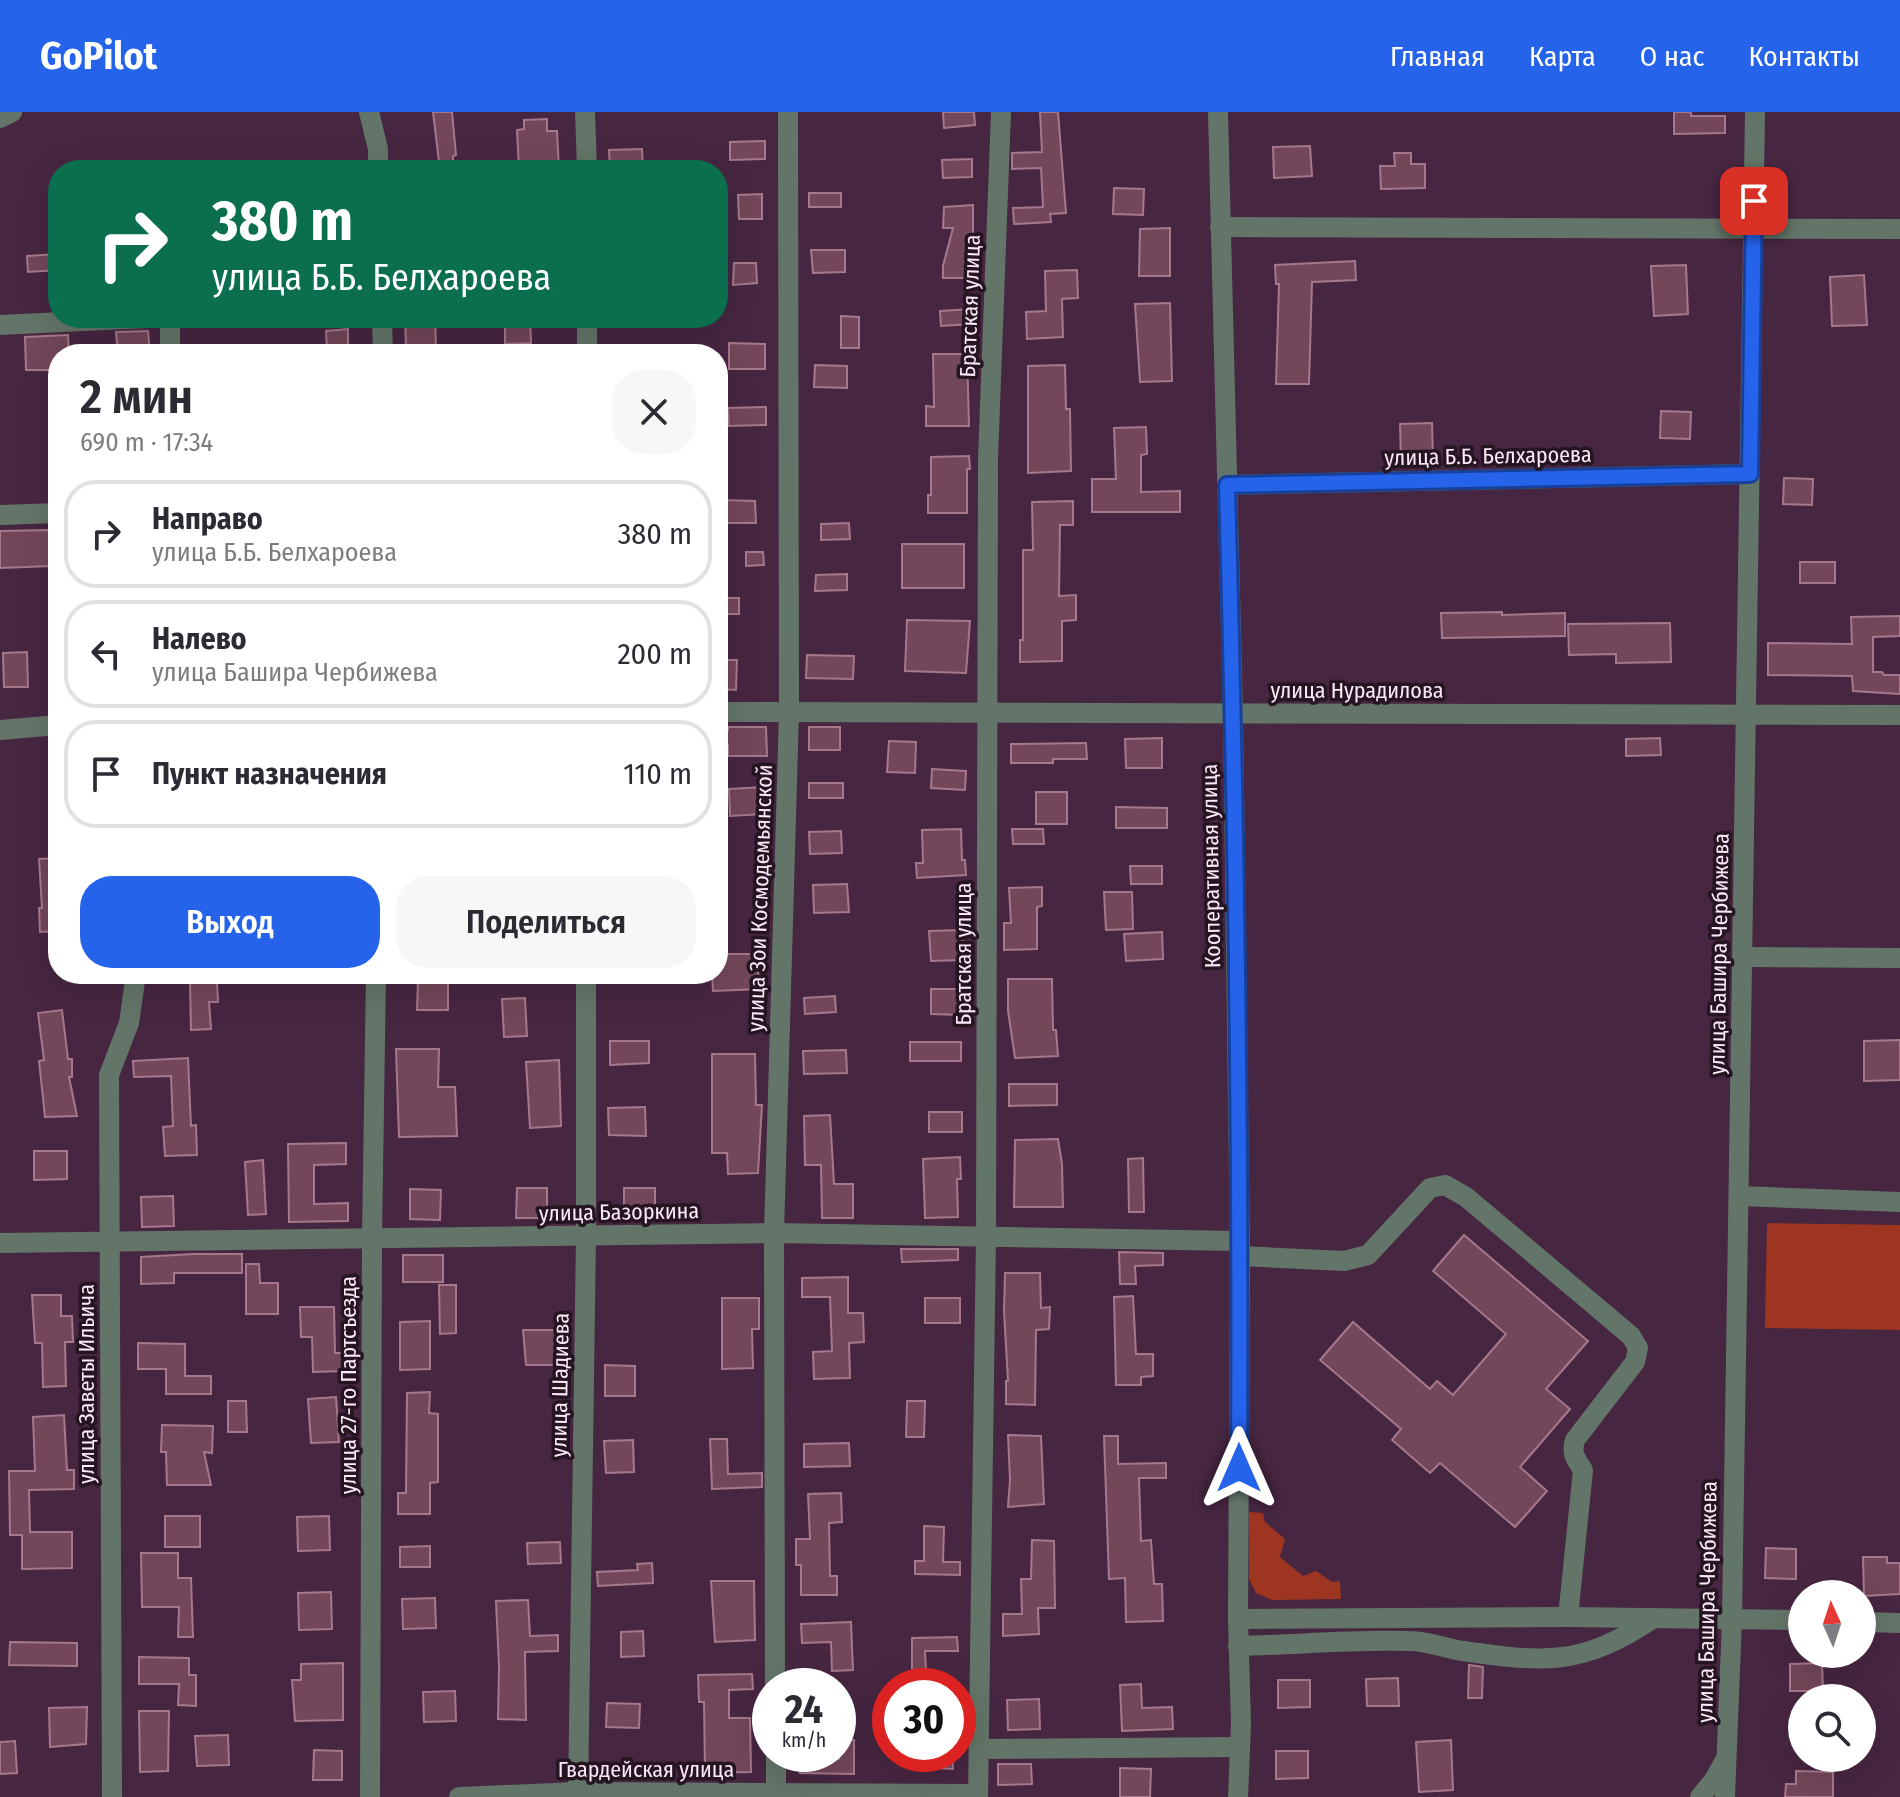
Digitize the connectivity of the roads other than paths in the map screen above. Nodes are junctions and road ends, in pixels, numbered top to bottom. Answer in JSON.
{"nodes":[{"id":1,"x":12,"y":112,"type":"edge"},
{"id":2,"x":369,"y":112,"type":"edge"},
{"id":3,"x":585,"y":112,"type":"edge"},
{"id":4,"x":788,"y":112,"type":"edge"},
{"id":5,"x":1001,"y":112,"type":"edge"},
{"id":6,"x":1218,"y":112,"type":"edge"},
{"id":7,"x":1755,"y":112,"type":"edge"},
{"id":8,"x":0,"y":118,"type":"edge"},
{"id":9,"x":378,"y":160,"type":"edge"},
{"id":10,"x":587,"y":160,"type":"edge"},
{"id":11,"x":1220,"y":227,"type":"junction"},
{"id":12,"x":1900,"y":229,"type":"edge"},
{"id":13,"x":1754,"y":231,"type":"junction"},
{"id":14,"x":48,"y":323,"type":"edge"},
{"id":15,"x":0,"y":325,"type":"edge"},
{"id":16,"x":1750,"y":474,"type":"junction"},
{"id":17,"x":1227,"y":485,"type":"junction"},
{"id":18,"x":48,"y":513,"type":"edge"},
{"id":19,"x":0,"y":515,"type":"edge"},
{"id":20,"x":728,"y":712,"type":"edge"},
{"id":21,"x":789,"y":712,"type":"junction"},
{"id":22,"x":988,"y":712,"type":"junction"},
{"id":23,"x":1233,"y":714,"type":"junction"},
{"id":24,"x":1900,"y":715,"type":"edge"},
{"id":25,"x":1746,"y":716,"type":"junction"},
{"id":26,"x":48,"y":726,"type":"edge"},
{"id":27,"x":0,"y":730,"type":"edge"},
{"id":28,"x":1743,"y":957,"type":"junction"},
{"id":29,"x":1900,"y":958,"type":"edge"},
{"id":30,"x":135,"y":984,"type":"edge"},
{"id":31,"x":376,"y":984,"type":"edge"},
{"id":32,"x":586,"y":984,"type":"edge"},
{"id":33,"x":1739,"y":1196,"type":"junction"},
{"id":34,"x":1900,"y":1202,"type":"edge"},
{"id":35,"x":774,"y":1233,"type":"junction"},
{"id":36,"x":586,"y":1236,"type":"junction"},
{"id":37,"x":986,"y":1237,"type":"junction"},
{"id":38,"x":372,"y":1239,"type":"junction"},
{"id":39,"x":109,"y":1241,"type":"junction"},
{"id":40,"x":0,"y":1243,"type":"edge"},
{"id":41,"x":1239,"y":1248,"type":"junction"},
{"id":42,"x":1568,"y":1617,"type":"junction"},
{"id":43,"x":1654,"y":1618,"type":"junction"},
{"id":44,"x":1238,"y":1619,"type":"junction"},
{"id":45,"x":1732,"y":1619,"type":"junction"},
{"id":46,"x":1788,"y":1620,"type":"edge"},
{"id":47,"x":1876,"y":1622,"type":"edge"},
{"id":48,"x":1900,"y":1623,"type":"edge"},
{"id":49,"x":1238,"y":1646,"type":"junction"},
{"id":50,"x":775,"y":1668,"type":"edge"},
{"id":51,"x":1240,"y":1747,"type":"junction"},
{"id":52,"x":979,"y":1749,"type":"junction"},
{"id":53,"x":1727,"y":1756,"type":"junction"},
{"id":54,"x":776,"y":1772,"type":"edge"},
{"id":55,"x":776,"y":1794,"type":"edge"},
{"id":56,"x":578,"y":1795,"type":"edge"},
{"id":57,"x":978,"y":1796,"type":"edge"},
{"id":58,"x":112,"y":1797,"type":"edge"},
{"id":59,"x":370,"y":1797,"type":"edge"},
{"id":60,"x":459,"y":1797,"type":"edge"},
{"id":61,"x":1238,"y":1797,"type":"edge"},
{"id":62,"x":1700,"y":1797,"type":"edge"},
{"id":63,"x":1725,"y":1797,"type":"edge"}],
"edges":[{"from":1,"to":8,"type":"street"},
{"from":2,"to":9,"type":"street"},
{"from":3,"to":10,"type":"street"},
{"from":4,"to":21,"type":"street","name":"улица Зои Космодемьянской"},
{"from":5,"to":22,"type":"street","name":"Братская улица"},
{"from":6,"to":11,"type":"street","name":"Кооперативная улица"},
{"from":7,"to":13,"type":"street","name":"улица Башира Чербижева"},
{"from":11,"to":13,"type":"street"},
{"from":11,"to":17,"type":"street","name":"Кооперативная улица"},
{"from":12,"to":13,"type":"street"},
{"from":13,"to":16,"type":"street","name":"улица Башира Чербижева"},
{"from":14,"to":15,"type":"street"},
{"from":16,"to":17,"type":"street","name":"улица Б.Б. Белхароева"},
{"from":16,"to":25,"type":"street","name":"улица Башира Чербижева"},
{"from":17,"to":23,"type":"street","name":"Кооперативная улица"},
{"from":18,"to":19,"type":"street"},
{"from":20,"to":21,"type":"street","name":"улица Нурадилова"},
{"from":21,"to":22,"type":"street","name":"улица Нурадилова"},
{"from":21,"to":35,"type":"street","name":"улица Зои Космодемьянской"},
{"from":22,"to":23,"type":"street","name":"улица Нурадилова"},
{"from":22,"to":37,"type":"street","name":"Братская улица"},
{"from":23,"to":25,"type":"street","name":"улица Нурадилова"},
{"from":23,"to":41,"type":"street","name":"Кооперативная улица"},
{"from":24,"to":25,"type":"street","name":"улица Нурадилова"},
{"from":25,"to":28,"type":"street","name":"улица Башира Чербижева"},
{"from":26,"to":27,"type":"street"},
{"from":28,"to":29,"type":"street"},
{"from":28,"to":33,"type":"street","name":"улица Башира Чербижева"},
{"from":30,"to":39,"type":"street","name":"улица Заветы Ильича"},
{"from":31,"to":38,"type":"street","name":"улица 27-го Партсъезда"},
{"from":32,"to":36,"type":"street","name":"улица Шадиева"},
{"from":33,"to":34,"type":"street"},
{"from":33,"to":45,"type":"street","name":"улица Башира Чербижева"},
{"from":35,"to":36,"type":"street","name":"улица Базоркина"},
{"from":35,"to":37,"type":"street","name":"улица Базоркина"},
{"from":35,"to":50,"type":"street","name":"улица Зои Космодемьянской"},
{"from":36,"to":38,"type":"street","name":"улица Базоркина"},
{"from":36,"to":56,"type":"street","name":"улица Шадиева"},
{"from":37,"to":41,"type":"street","name":"улица Базоркина"},
{"from":37,"to":52,"type":"street","name":"Братская улица"},
{"from":38,"to":39,"type":"street","name":"улица Базоркина"},
{"from":38,"to":59,"type":"street","name":"улица 27-го Партсъезда"},
{"from":39,"to":40,"type":"street","name":"улица Базоркина"},
{"from":39,"to":58,"type":"street","name":"улица Заветы Ильича"},
{"from":41,"to":42,"type":"street","name":"улица Базоркина"},
{"from":41,"to":44,"type":"street","name":"Кооперативная улица"},
{"from":42,"to":43,"type":"street"},
{"from":42,"to":44,"type":"street"},
{"from":43,"to":45,"type":"street"},
{"from":43,"to":49,"type":"street"},
{"from":44,"to":49,"type":"street","name":"Кооперативная улица"},
{"from":45,"to":46,"type":"street"},
{"from":45,"to":53,"type":"street","name":"улица Башира Чербижева"},
{"from":47,"to":48,"type":"street"},
{"from":49,"to":51,"type":"street","name":"Кооперативная улица"},
{"from":51,"to":52,"type":"street"},
{"from":51,"to":61,"type":"street","name":"Кооперативная улица"},
{"from":52,"to":57,"type":"street","name":"Братская улица"},
{"from":53,"to":62,"type":"street"},
{"from":53,"to":63,"type":"street","name":"улица Башира Чербижева"},
{"from":54,"to":55,"type":"street"},
{"from":55,"to":56,"type":"street","name":"Гвардейская улица"},
{"from":55,"to":57,"type":"street","name":"Гвардейская улица"},
{"from":56,"to":60,"type":"street","name":"Гвардейская улица"}]}
